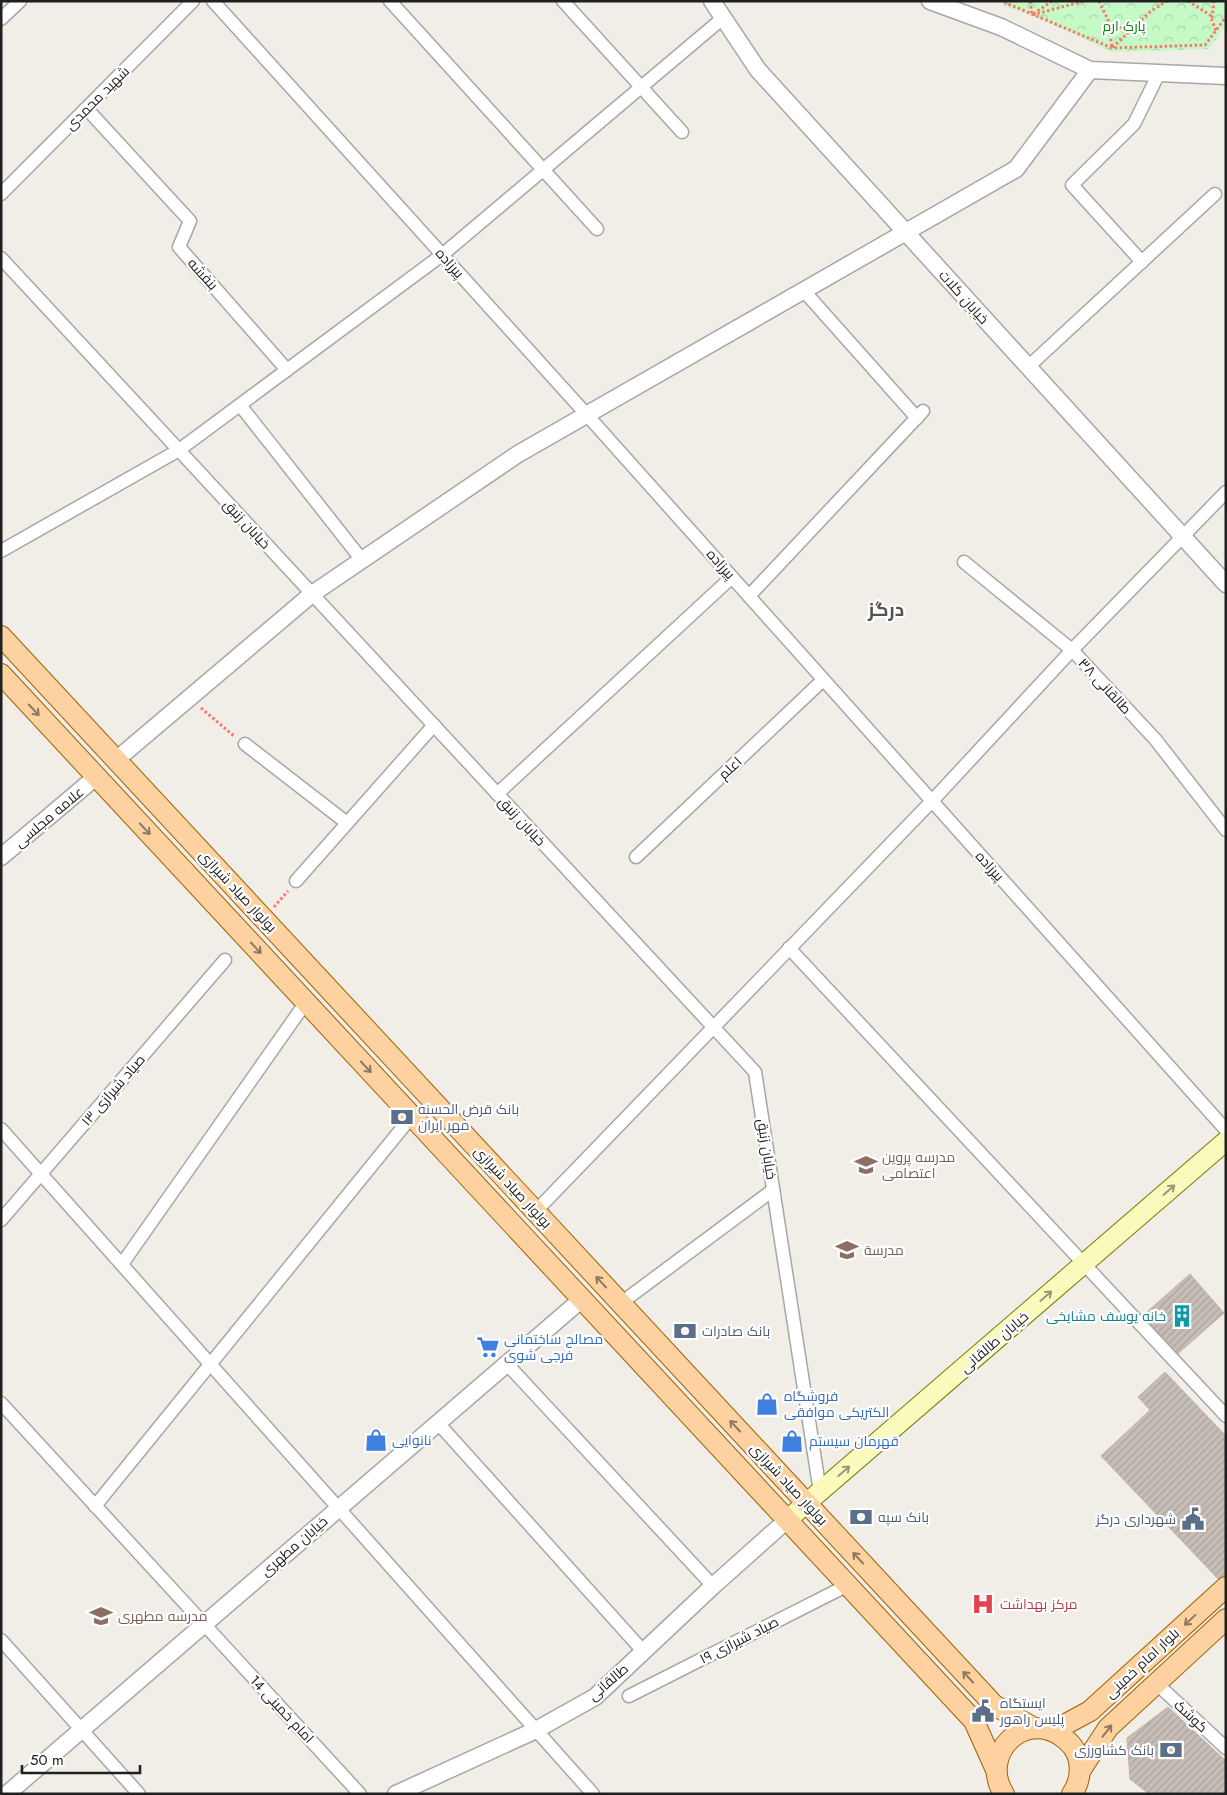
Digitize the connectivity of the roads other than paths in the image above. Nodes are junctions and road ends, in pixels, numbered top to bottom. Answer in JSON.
{"nodes":[{"id":1,"x":20,"y":1,"type":"edge"},
{"id":2,"x":193,"y":1,"type":"edge"},
{"id":3,"x":213,"y":1,"type":"edge"},
{"id":4,"x":390,"y":1,"type":"edge"},
{"id":5,"x":563,"y":1,"type":"edge"},
{"id":6,"x":712,"y":1,"type":"edge"},
{"id":7,"x":930,"y":1,"type":"edge"},
{"id":8,"x":723,"y":18,"type":"junction"},
{"id":9,"x":1,"y":19,"type":"edge"},
{"id":10,"x":1090,"y":70,"type":"junction"},
{"id":11,"x":1159,"y":73,"type":"junction"},
{"id":12,"x":1226,"y":76,"type":"edge"},
{"id":13,"x":641,"y":87,"type":"junction"},
{"id":14,"x":87,"y":108,"type":"junction"},
{"id":15,"x":682,"y":132,"type":"dead end"},
{"id":16,"x":543,"y":169,"type":"junction"},
{"id":17,"x":1,"y":194,"type":"edge"},
{"id":18,"x":1215,"y":194,"type":"dead end"},
{"id":19,"x":597,"y":229,"type":"dead end"},
{"id":20,"x":906,"y":233,"type":"junction"},
{"id":21,"x":442,"y":254,"type":"junction"},
{"id":22,"x":1142,"y":262,"type":"junction"},
{"id":23,"x":4,"y":265,"type":"edge"},
{"id":24,"x":804,"y":291,"type":"junction"},
{"id":25,"x":1028,"y":367,"type":"junction"},
{"id":26,"x":287,"y":370,"type":"junction"},
{"id":27,"x":240,"y":405,"type":"junction"},
{"id":28,"x":587,"y":415,"type":"junction"},
{"id":29,"x":179,"y":450,"type":"junction"},
{"id":30,"x":1226,"y":492,"type":"edge"},
{"id":31,"x":1183,"y":537,"type":"junction"},
{"id":32,"x":1,"y":551,"type":"edge"},
{"id":33,"x":362,"y":560,"type":"junction"},
{"id":34,"x":964,"y":562,"type":"dead end"},
{"id":35,"x":732,"y":577,"type":"junction"},
{"id":36,"x":1226,"y":584,"type":"edge"},
{"id":37,"x":312,"y":594,"type":"junction"},
{"id":38,"x":749,"y":596,"type":"junction"},
{"id":39,"x":1,"y":636,"type":"edge"},
{"id":40,"x":1072,"y":650,"type":"junction"},
{"id":41,"x":1,"y":674,"type":"edge"},
{"id":42,"x":823,"y":680,"type":"junction"},
{"id":43,"x":434,"y":725,"type":"junction"},
{"id":44,"x":245,"y":744,"type":"road end"},
{"id":45,"x":116,"y":760,"type":"junction"},
{"id":46,"x":96,"y":776,"type":"junction"},
{"id":47,"x":497,"y":794,"type":"junction"},
{"id":48,"x":932,"y":800,"type":"junction"},
{"id":49,"x":347,"y":823,"type":"junction"},
{"id":50,"x":1226,"y":830,"type":"edge"},
{"id":51,"x":1,"y":857,"type":"edge"},
{"id":52,"x":636,"y":857,"type":"dead end"},
{"id":53,"x":296,"y":881,"type":"road end"},
{"id":54,"x":789,"y":948,"type":"junction"},
{"id":55,"x":224,"y":960,"type":"dead end"},
{"id":56,"x":306,"y":1002,"type":"junction"},
{"id":57,"x":713,"y":1028,"type":"junction"},
{"id":58,"x":412,"y":1116,"type":"junction"},
{"id":59,"x":1,"y":1128,"type":"edge"},
{"id":60,"x":1226,"y":1130,"type":"edge"},
{"id":61,"x":1226,"y":1141,"type":"edge"},
{"id":62,"x":41,"y":1173,"type":"junction"},
{"id":63,"x":773,"y":1190,"type":"junction"},
{"id":64,"x":536,"y":1212,"type":"junction"},
{"id":65,"x":1,"y":1220,"type":"edge"},
{"id":66,"x":122,"y":1264,"type":"junction"},
{"id":67,"x":1083,"y":1264,"type":"junction"},
{"id":68,"x":582,"y":1299,"type":"junction"},
{"id":69,"x":621,"y":1303,"type":"junction"},
{"id":70,"x":210,"y":1364,"type":"junction"},
{"id":71,"x":506,"y":1364,"type":"junction"},
{"id":72,"x":1,"y":1403,"type":"edge"},
{"id":73,"x":1226,"y":1416,"type":"edge"},
{"id":74,"x":438,"y":1423,"type":"junction"},
{"id":75,"x":813,"y":1498,"type":"junction"},
{"id":76,"x":95,"y":1506,"type":"junction"},
{"id":77,"x":339,"y":1508,"type":"junction"},
{"id":78,"x":788,"y":1520,"type":"junction"},
{"id":79,"x":848,"y":1585,"type":"junction"},
{"id":80,"x":713,"y":1586,"type":"junction"},
{"id":81,"x":1226,"y":1587,"type":"edge"},
{"id":82,"x":1226,"y":1619,"type":"edge"},
{"id":83,"x":204,"y":1624,"type":"junction"},
{"id":84,"x":1,"y":1640,"type":"edge"},
{"id":85,"x":643,"y":1651,"type":"junction"},
{"id":86,"x":1156,"y":1683,"type":"junction"},
{"id":87,"x":629,"y":1696,"type":"dead end"},
{"id":88,"x":1044,"y":1729,"type":"junction"},
{"id":89,"x":81,"y":1730,"type":"junction"},
{"id":90,"x":536,"y":1730,"type":"junction"},
{"id":91,"x":1226,"y":1748,"type":"edge"},
{"id":92,"x":1080,"y":1771,"type":"junction"},
{"id":93,"x":996,"y":1784,"type":"edge"},
{"id":94,"x":7,"y":1794,"type":"edge"},
{"id":95,"x":139,"y":1794,"type":"edge"},
{"id":96,"x":360,"y":1794,"type":"edge"},
{"id":97,"x":396,"y":1794,"type":"edge"},
{"id":98,"x":593,"y":1794,"type":"edge"},
{"id":99,"x":1072,"y":1794,"type":"edge"}],
"edges":[{"from":1,"to":9,"type":"street"},
{"from":2,"to":14,"type":"street","name":"شهید محمدی"},
{"from":3,"to":21,"type":"street","name":"پیرزاده"},
{"from":4,"to":16,"type":"street"},
{"from":5,"to":13,"type":"street"},
{"from":6,"to":8,"type":"street","name":"خیابان کلات"},
{"from":7,"to":10,"type":"street"},
{"from":8,"to":13,"type":"street"},
{"from":8,"to":20,"type":"street","name":"خیابان کلات"},
{"from":10,"to":11,"type":"street"},
{"from":10,"to":20,"type":"street"},
{"from":11,"to":12,"type":"street"},
{"from":11,"to":22,"type":"street"},
{"from":13,"to":15,"type":"street"},
{"from":13,"to":16,"type":"street"},
{"from":14,"to":17,"type":"street","name":"شهید محمدی"},
{"from":14,"to":26,"type":"street","name":"بنفشه"},
{"from":16,"to":19,"type":"street"},
{"from":16,"to":21,"type":"street"},
{"from":18,"to":22,"type":"street"},
{"from":20,"to":24,"type":"street"},
{"from":20,"to":25,"type":"street","name":"خیابان کلات"},
{"from":21,"to":26,"type":"street"},
{"from":21,"to":28,"type":"street","name":"پیرزاده"},
{"from":22,"to":25,"type":"street"},
{"from":23,"to":29,"type":"street","name":"خیابان زنبق"},
{"from":24,"to":28,"type":"street"},
{"from":24,"to":38,"type":"street"},
{"from":25,"to":31,"type":"street","name":"خیابان کلات"},
{"from":26,"to":27,"type":"street"},
{"from":27,"to":29,"type":"street"},
{"from":27,"to":33,"type":"street"},
{"from":28,"to":33,"type":"street"},
{"from":28,"to":35,"type":"street","name":"پیرزاده"},
{"from":29,"to":32,"type":"street"},
{"from":29,"to":37,"type":"street","name":"خیابان زنبق"},
{"from":30,"to":31,"type":"street"},
{"from":31,"to":36,"type":"street","name":"خیابان کلات"},
{"from":31,"to":40,"type":"street"},
{"from":33,"to":37,"type":"street"},
{"from":34,"to":40,"type":"street","name":"طالقانی ۳۸"},
{"from":35,"to":38,"type":"street","name":"پیرزاده"},
{"from":35,"to":47,"type":"street"},
{"from":37,"to":43,"type":"street","name":"خیابان زنبق"},
{"from":37,"to":45,"type":"street"},
{"from":38,"to":42,"type":"street","name":"پیرزاده"},
{"from":39,"to":45,"type":"main road","name":"بولوار صیاد شیرازی"},
{"from":40,"to":48,"type":"street"},
{"from":40,"to":50,"type":"street","name":"طالقانی ۳۸"},
{"from":41,"to":46,"type":"main road","name":"بولوار صیاد شیرازی","one_way":true},
{"from":42,"to":48,"type":"street","name":"پیرزاده"},
{"from":42,"to":52,"type":"street","name":"اعلم"},
{"from":43,"to":47,"type":"street","name":"خیابان زنبق"},
{"from":43,"to":49,"type":"street"},
{"from":44,"to":49,"type":"street"},
{"from":45,"to":46,"type":"main road"},
{"from":45,"to":64,"type":"main road","name":"بولوار صیاد شیرازی"},
{"from":46,"to":51,"type":"street","name":"علامه مجلسی"},
{"from":46,"to":56,"type":"main road","name":"بولوار صیاد شیرازی","one_way":true},
{"from":47,"to":57,"type":"street","name":"خیابان زنبق"},
{"from":48,"to":54,"type":"street"},
{"from":48,"to":60,"type":"street","name":"پیرزاده"},
{"from":49,"to":53,"type":"street"},
{"from":54,"to":57,"type":"street"},
{"from":54,"to":67,"type":"street"},
{"from":55,"to":62,"type":"street","name":"صیاد شیرازی ۱۳"},
{"from":56,"to":58,"type":"main road","name":"بولوار صیاد شیرازی","one_way":true},
{"from":56,"to":66,"type":"street"},
{"from":57,"to":63,"type":"street","name":"خیابان زنبق"},
{"from":57,"to":64,"type":"street"},
{"from":58,"to":68,"type":"main road","name":"بولوار صیاد شیرازی"},
{"from":58,"to":70,"type":"street"},
{"from":59,"to":62,"type":"street"},
{"from":67,"to":61,"type":"main road","name":"خیابان طالقانی","one_way":true},
{"from":62,"to":65,"type":"street","name":"صیاد شیرازی ۱۳"},
{"from":62,"to":66,"type":"street"},
{"from":63,"to":69,"type":"street"},
{"from":63,"to":75,"type":"street","name":"خیابان زنبق"},
{"from":69,"to":64,"type":"main road","name":"بولوار صیاد شیرازی","one_way":true},
{"from":66,"to":70,"type":"street"},
{"from":67,"to":73,"type":"street"},
{"from":75,"to":67,"type":"main road","name":"خیابان طالقانی","one_way":true},
{"from":68,"to":71,"type":"street","name":"خیابان مطهری"},
{"from":68,"to":78,"type":"main road","name":"بولوار صیاد شیرازی"},
{"from":75,"to":69,"type":"main road","name":"بولوار صیاد شیرازی","one_way":true},
{"from":70,"to":76,"type":"street"},
{"from":70,"to":77,"type":"street"},
{"from":71,"to":74,"type":"street","name":"خیابان مطهری"},
{"from":71,"to":80,"type":"street"},
{"from":72,"to":76,"type":"street","name":"امام خمینی 14"},
{"from":74,"to":77,"type":"street","name":"خیابان مطهری"},
{"from":74,"to":85,"type":"street"},
{"from":75,"to":78,"type":"main road","name":"خیابان طالقانی"},
{"from":88,"to":75,"type":"main road","name":"بولوار صیاد شیرازی","one_way":true},
{"from":76,"to":83,"type":"street","name":"امام خمینی 14"},
{"from":77,"to":83,"type":"street","name":"خیابان مطهری"},
{"from":77,"to":90,"type":"street"},
{"from":78,"to":79,"type":"main road","name":"بولوار صیاد شیرازی"},
{"from":78,"to":80,"type":"street","name":"طالقانی"},
{"from":79,"to":87,"type":"street","name":"صیاد شیرازی ۱۹"},
{"from":79,"to":93,"type":"main road","name":"بولوار صیاد شیرازی"},
{"from":80,"to":85,"type":"street","name":"طالقانی"},
{"from":81,"to":88,"type":"main road","name":"بلوار امام خمینی","one_way":true},
{"from":82,"to":86,"type":"main road","name":"بلوار امام خمینی"},
{"from":83,"to":89,"type":"street","name":"خیابان مطهری"},
{"from":83,"to":96,"type":"street","name":"امام خمینی 14"},
{"from":84,"to":89,"type":"street"},
{"from":85,"to":90,"type":"street","name":"طالقانی"},
{"from":86,"to":91,"type":"street","name":"کوشک"},
{"from":92,"to":86,"type":"main road","name":"بلوار امام خمینی","one_way":true},
{"from":88,"to":92,"type":"main road","name":"بولوار صیاد شیرازی"},
{"from":88,"to":93,"type":"main road","name":"بلوار امام خمینی"},
{"from":89,"to":94,"type":"street","name":"خیابان مطهری"},
{"from":89,"to":95,"type":"street"},
{"from":90,"to":97,"type":"street","name":"طالقانی"},
{"from":90,"to":98,"type":"street"},
{"from":92,"to":99,"type":"main road","name":"بلوار امام خمینی"}]}
